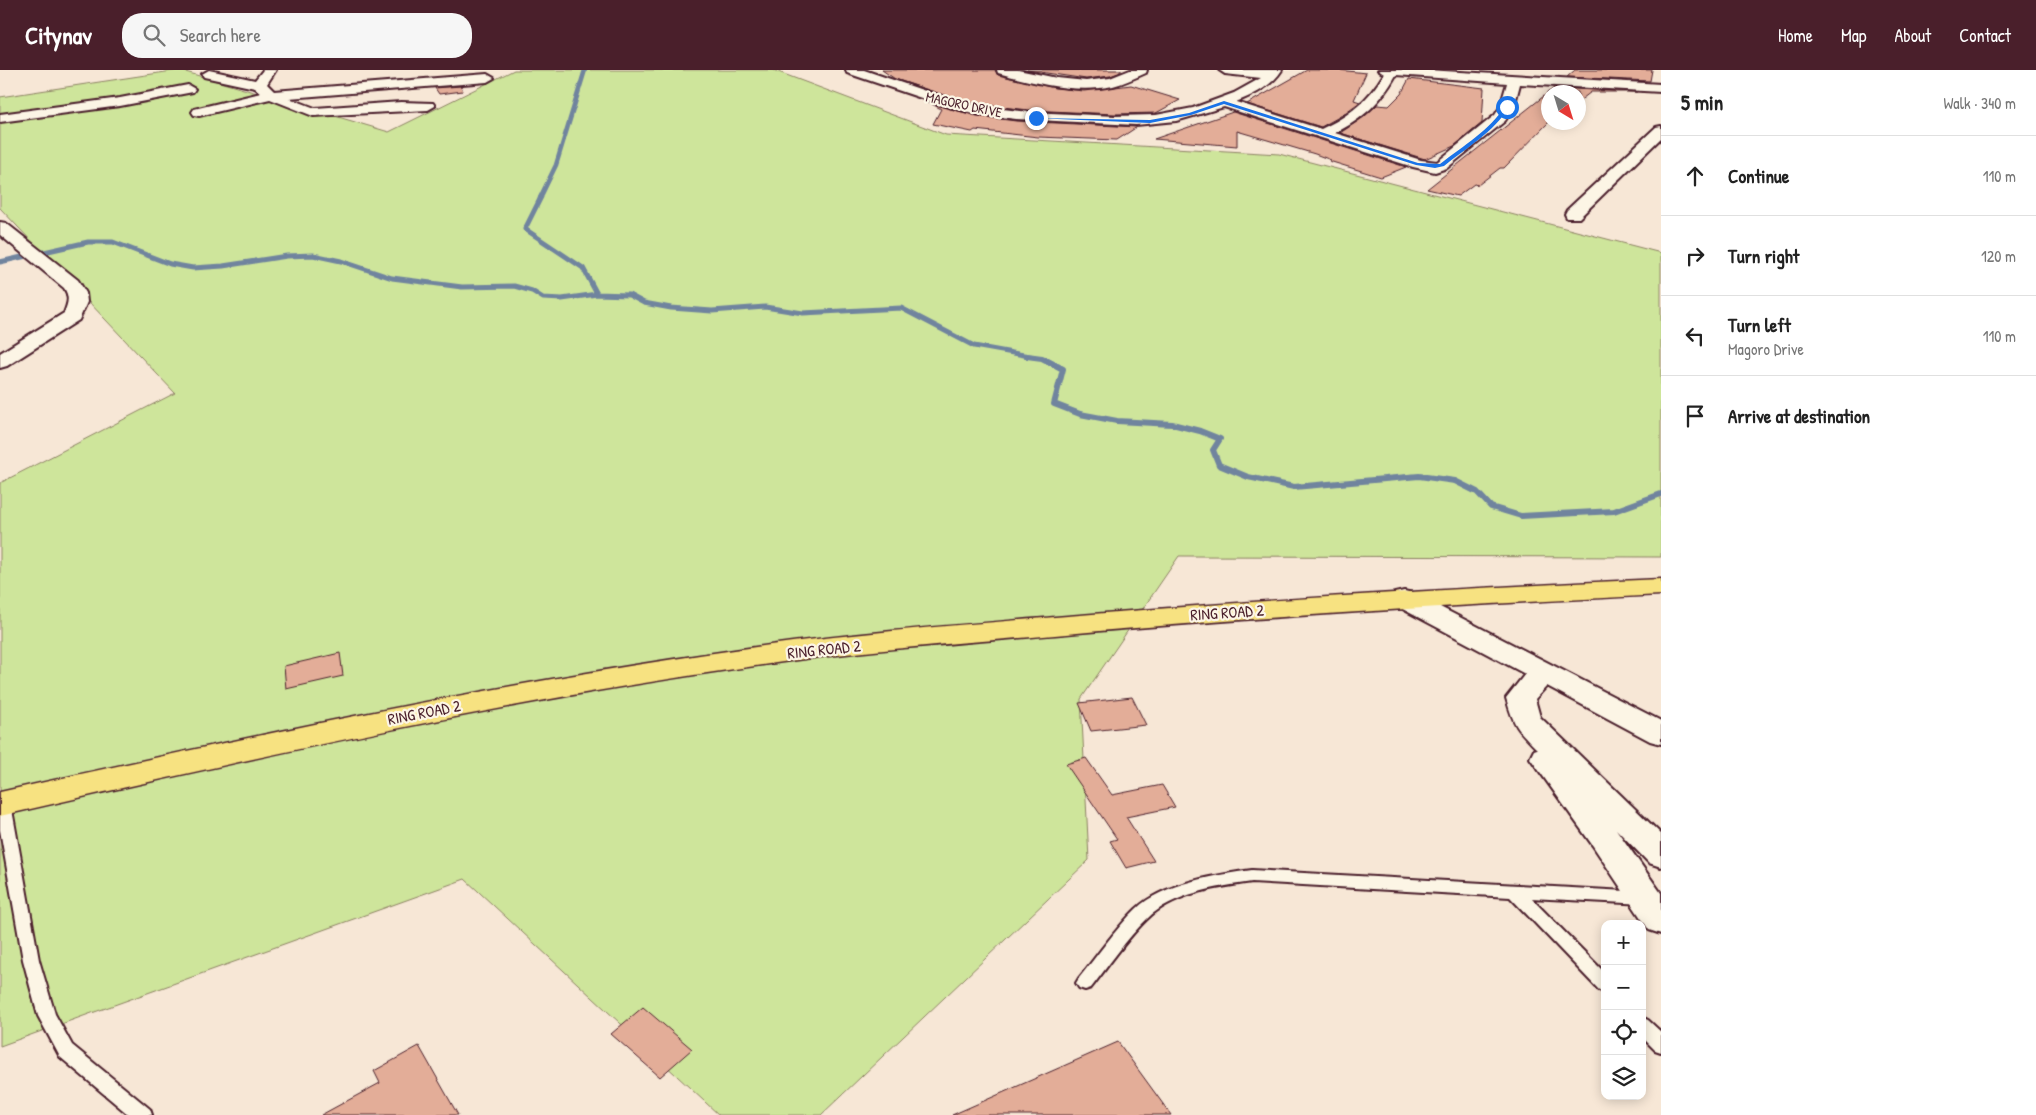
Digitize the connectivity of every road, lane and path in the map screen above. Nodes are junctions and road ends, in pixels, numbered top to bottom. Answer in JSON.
{"nodes":[{"id":1,"x":270,"y":70,"type":"edge"},
{"id":2,"x":852,"y":70,"type":"edge"},
{"id":3,"x":1003,"y":70,"type":"edge"},
{"id":4,"x":1141,"y":70,"type":"edge"},
{"id":5,"x":1225,"y":70,"type":"edge"},
{"id":6,"x":1388,"y":70,"type":"edge"},
{"id":7,"x":1274,"y":73,"type":"edge"},
{"id":8,"x":209,"y":74,"type":"dead end"},
{"id":9,"x":487,"y":78,"type":"dead end"},
{"id":10,"x":1515,"y":80,"type":"junction"},
{"id":11,"x":260,"y":85,"type":"junction"},
{"id":12,"x":188,"y":88,"type":"dead end"},
{"id":13,"x":1661,"y":88,"type":"edge"},
{"id":14,"x":271,"y":95,"type":"junction"},
{"id":15,"x":1224,"y":103,"type":"junction"},
{"id":16,"x":428,"y":106,"type":"dead end"},
{"id":17,"x":199,"y":112,"type":"dead end"},
{"id":18,"x":0,"y":118,"type":"edge"},
{"id":19,"x":1661,"y":130,"type":"edge"},
{"id":20,"x":1322,"y":134,"type":"junction"},
{"id":21,"x":1573,"y":214,"type":"dead end"},
{"id":22,"x":0,"y":227,"type":"edge"},
{"id":23,"x":0,"y":362,"type":"edge"},
{"id":24,"x":1661,"y":586,"type":"edge"},
{"id":25,"x":1404,"y":599,"type":"junction"},
{"id":26,"x":1543,"y":672,"type":"junction"},
{"id":27,"x":1527,"y":721,"type":"junction"},
{"id":28,"x":1661,"y":734,"type":"edge"},
{"id":29,"x":2,"y":804,"type":"edge"},
{"id":30,"x":1661,"y":854,"type":"edge"},
{"id":31,"x":1516,"y":892,"type":"junction"},
{"id":32,"x":1651,"y":895,"type":"edge"},
{"id":33,"x":1601,"y":981,"type":"edge"},
{"id":34,"x":1085,"y":983,"type":"dead end"},
{"id":35,"x":1646,"y":1029,"type":"edge"},
{"id":36,"x":1661,"y":1044,"type":"edge"},
{"id":37,"x":143,"y":1115,"type":"edge"}],
"edges":[{"from":1,"to":11,"type":"street"},
{"from":2,"to":15,"type":"street","name":"MAGORO DRIVE"},
{"from":3,"to":4,"type":"street"},
{"from":5,"to":7,"type":"street"},
{"from":6,"to":10,"type":"street"},
{"from":6,"to":20,"type":"street"},
{"from":7,"to":15,"type":"street","name":"MAGORO DRIVE"},
{"from":8,"to":11,"type":"street"},
{"from":9,"to":14,"type":"street"},
{"from":10,"to":13,"type":"street"},
{"from":10,"to":20,"type":"street"},
{"from":11,"to":14,"type":"street"},
{"from":12,"to":18,"type":"street"},
{"from":14,"to":16,"type":"street"},
{"from":14,"to":17,"type":"street"},
{"from":15,"to":20,"type":"street"},
{"from":19,"to":21,"type":"street"},
{"from":22,"to":23,"type":"street"},
{"from":24,"to":25,"type":"main road","name":"RING ROAD 2"},
{"from":25,"to":26,"type":"street"},
{"from":25,"to":29,"type":"main road","name":"RING ROAD 2"},
{"from":26,"to":27,"type":"street"},
{"from":26,"to":28,"type":"street"},
{"from":27,"to":30,"type":"street"},
{"from":27,"to":32,"type":"street"},
{"from":29,"to":37,"type":"lane"},
{"from":31,"to":32,"type":"lane"},
{"from":31,"to":33,"type":"lane"},
{"from":31,"to":34,"type":"lane"},
{"from":35,"to":36,"type":"lane"}]}
